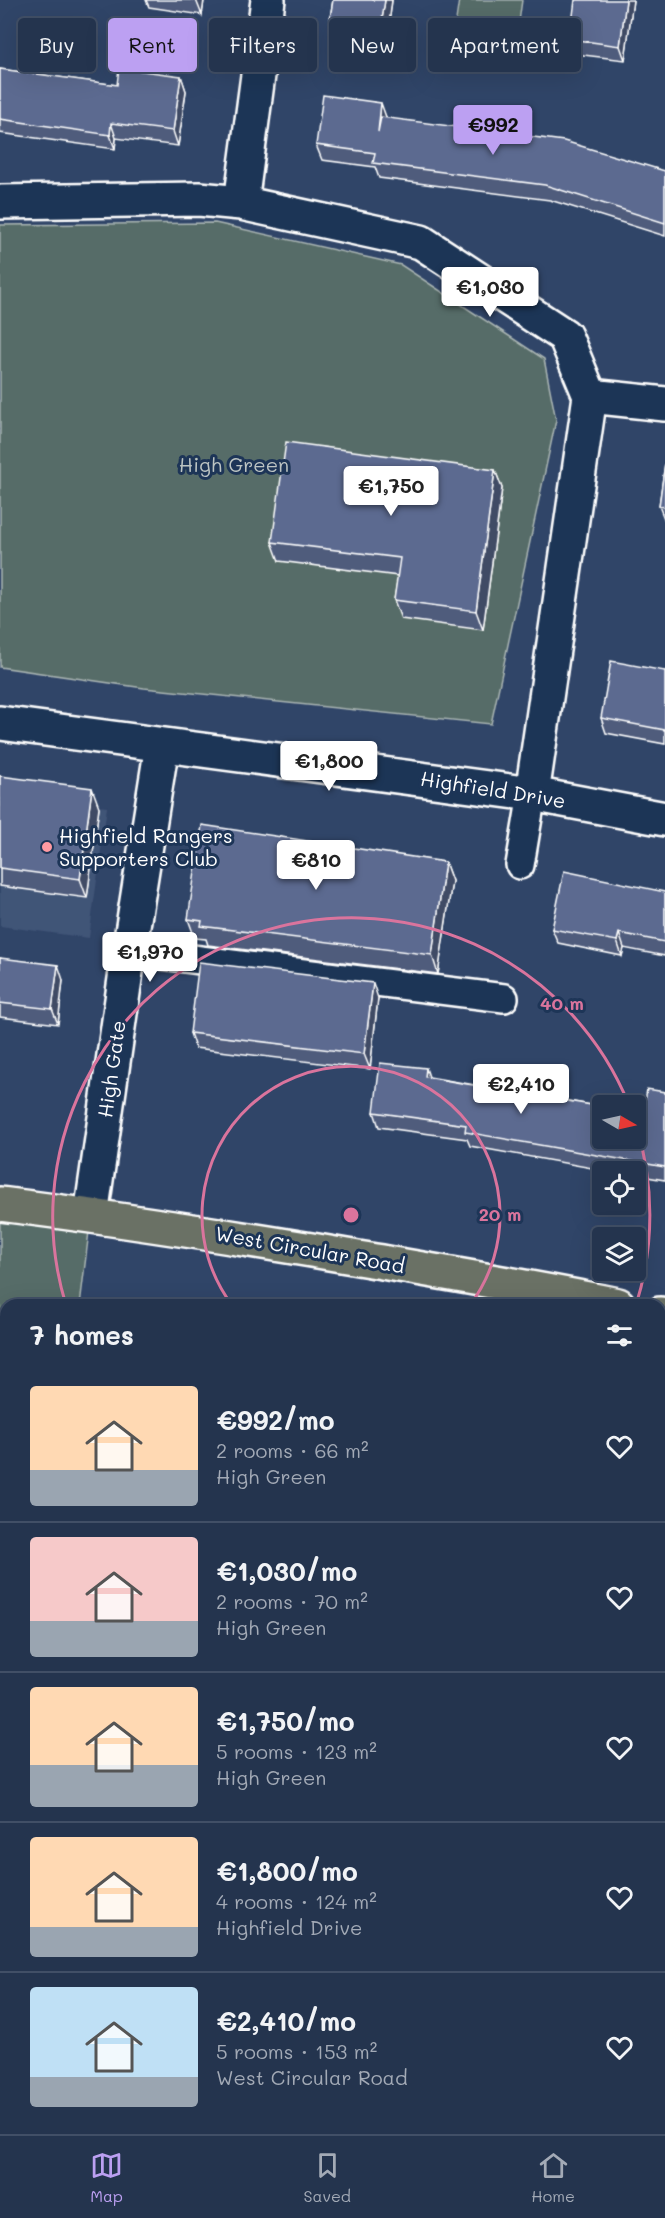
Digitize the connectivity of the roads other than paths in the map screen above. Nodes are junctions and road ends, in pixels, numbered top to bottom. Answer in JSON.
{"nodes":[{"id":1,"x":268,"y":0,"type":"edge"},
{"id":2,"x":0,"y":202,"type":"edge"},
{"id":3,"x":242,"y":203,"type":"junction"},
{"id":4,"x":590,"y":396,"type":"junction"},
{"id":5,"x":665,"y":404,"type":"edge"},
{"id":6,"x":0,"y":723,"type":"edge"},
{"id":7,"x":162,"y":745,"type":"junction"},
{"id":8,"x":532,"y":794,"type":"junction"},
{"id":9,"x":665,"y":819,"type":"edge"},
{"id":10,"x":520,"y":865,"type":"dead end"},
{"id":11,"x":129,"y":951,"type":"junction"},
{"id":12,"x":504,"y":998,"type":"dead end"},
{"id":13,"x":0,"y":1204,"type":"edge"},
{"id":14,"x":91,"y":1215,"type":"junction"},
{"id":15,"x":589,"y":1299,"type":"edge"}],
"edges":[{"from":1,"to":3,"type":"street"},
{"from":2,"to":3,"type":"street"},
{"from":3,"to":4,"type":"street"},
{"from":4,"to":5,"type":"street"},
{"from":4,"to":8,"type":"street"},
{"from":6,"to":7,"type":"street","name":"Highfield Drive"},
{"from":7,"to":8,"type":"street","name":"Highfield Drive"},
{"from":7,"to":11,"type":"street","name":"High Gate"},
{"from":8,"to":9,"type":"street","name":"Highfield Drive"},
{"from":8,"to":10,"type":"lane"},
{"from":11,"to":12,"type":"lane"},
{"from":11,"to":14,"type":"street","name":"High Gate"},
{"from":13,"to":14,"type":"highway","name":"West Circular Road"},
{"from":14,"to":15,"type":"highway","name":"West Circular Road"}]}
